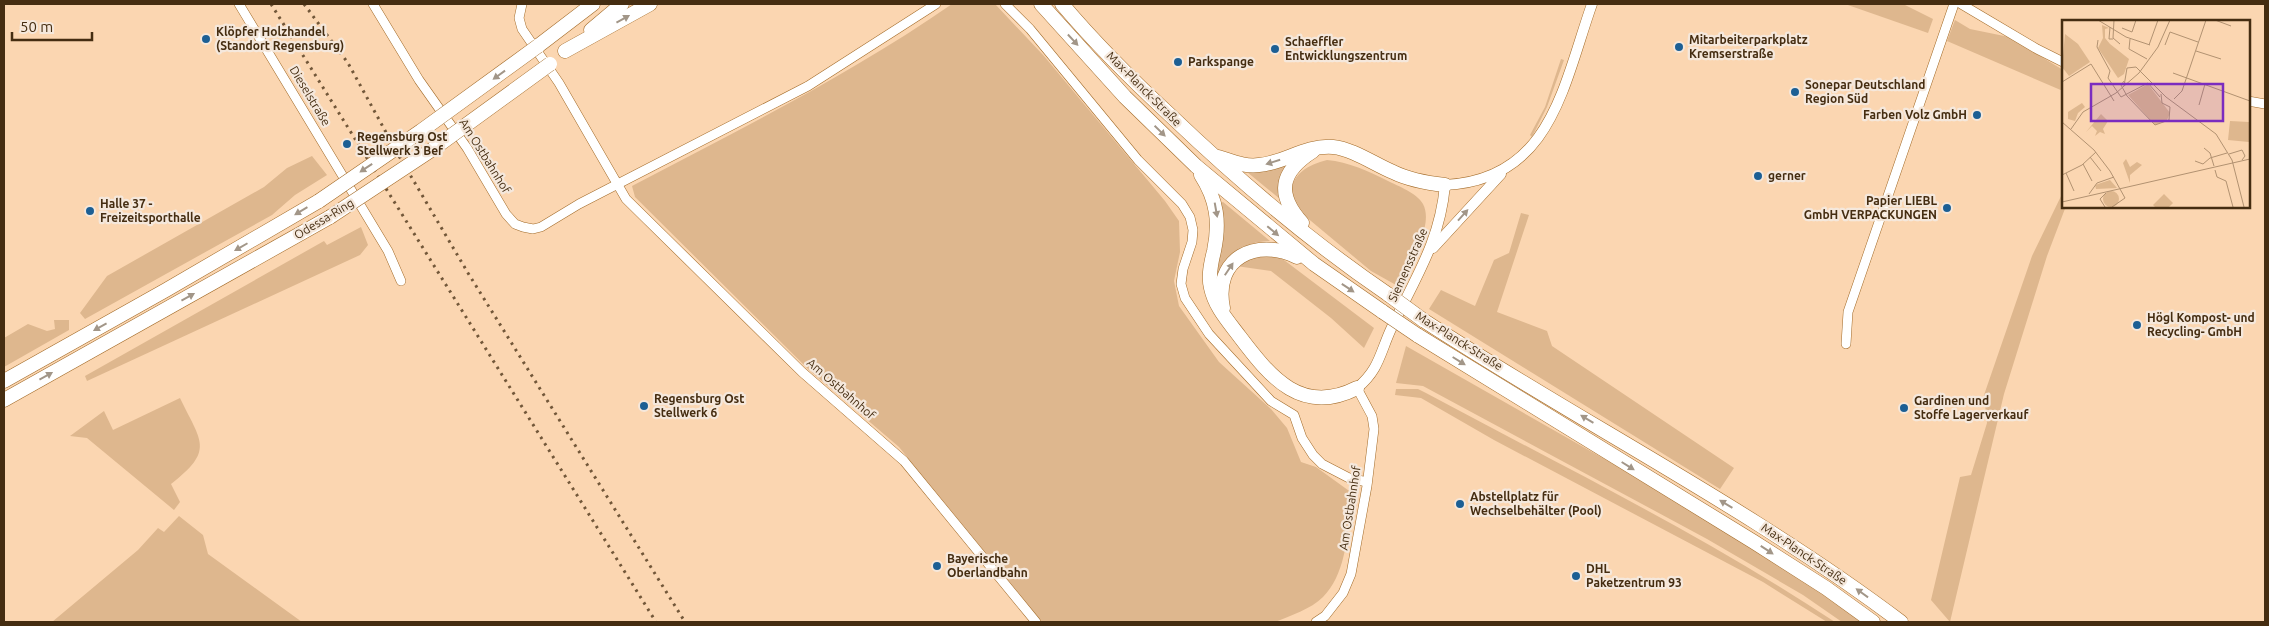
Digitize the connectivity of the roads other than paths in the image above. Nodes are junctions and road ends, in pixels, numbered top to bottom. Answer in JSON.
{"nodes":[{"id":1,"x":239,"y":4,"type":"edge"},
{"id":2,"x":373,"y":4,"type":"edge"},
{"id":3,"x":522,"y":4,"type":"edge"},
{"id":4,"x":583,"y":4,"type":"edge"},
{"id":5,"x":593,"y":4,"type":"edge"},
{"id":6,"x":622,"y":4,"type":"edge"},
{"id":7,"x":650,"y":4,"type":"edge"},
{"id":8,"x":936,"y":4,"type":"edge"},
{"id":9,"x":1005,"y":4,"type":"edge"},
{"id":10,"x":1041,"y":4,"type":"edge"},
{"id":11,"x":1062,"y":4,"type":"edge"},
{"id":12,"x":1592,"y":4,"type":"edge"},
{"id":13,"x":1954,"y":4,"type":"edge"},
{"id":14,"x":1961,"y":4,"type":"edge"},
{"id":15,"x":552,"y":36,"type":"junction"},
{"id":16,"x":565,"y":51,"type":"junction"},
{"id":17,"x":2062,"y":62,"type":"edge"},
{"id":18,"x":2249,"y":101,"type":"edge"},
{"id":19,"x":2265,"y":104,"type":"edge"},
{"id":20,"x":1320,"y":147,"type":"junction"},
{"id":21,"x":1210,"y":154,"type":"junction"},
{"id":22,"x":1196,"y":166,"type":"junction"},
{"id":23,"x":1507,"y":168,"type":"junction"},
{"id":24,"x":618,"y":185,"type":"junction"},
{"id":25,"x":1445,"y":185,"type":"junction"},
{"id":26,"x":1326,"y":249,"type":"junction"},
{"id":27,"x":1430,"y":251,"type":"junction"},
{"id":28,"x":1314,"y":264,"type":"junction"},
{"id":29,"x":401,"y":281,"type":"dead end"},
{"id":30,"x":1224,"y":316,"type":"junction"},
{"id":31,"x":1846,"y":344,"type":"dead end"},
{"id":32,"x":4,"y":381,"type":"edge"},
{"id":33,"x":1357,"y":388,"type":"junction"},
{"id":34,"x":4,"y":400,"type":"edge"},
{"id":35,"x":1367,"y":482,"type":"junction"},
{"id":36,"x":1036,"y":622,"type":"edge"},
{"id":37,"x":1316,"y":622,"type":"edge"},
{"id":38,"x":1873,"y":622,"type":"edge"},
{"id":39,"x":1901,"y":622,"type":"edge"}],
"edges":[{"from":1,"to":29,"type":"street","name":"Dieselstraße"},
{"from":2,"to":24,"type":"street","name":"Am Ostbahnhof"},
{"from":3,"to":24,"type":"street","name":"Am Ostbahnhof"},
{"from":4,"to":15,"type":"highway"},
{"from":5,"to":15,"type":"highway","name":"Odessa-Ring"},
{"from":6,"to":16,"type":"highway","name":"Odessa-Ring"},
{"from":16,"to":7,"type":"highway","one_way":true},
{"from":8,"to":24,"type":"street","name":"Am Ostbahnhof"},
{"from":9,"to":35,"type":"street"},
{"from":10,"to":22,"type":"highway","name":"Max-Planck-Straße","one_way":true},
{"from":11,"to":21,"type":"highway","name":"Max-Planck-Straße"},
{"from":12,"to":23,"type":"street"},
{"from":13,"to":31,"type":"street"},
{"from":14,"to":17,"type":"street"},
{"from":15,"to":32,"type":"highway","name":"Odessa-Ring","one_way":true,"bridge":true},
{"from":34,"to":16,"type":"highway","name":"Odessa-Ring","one_way":true,"bridge":true},
{"from":18,"to":19,"type":"street"},
{"from":20,"to":21,"type":"highway","one_way":true},
{"from":20,"to":25,"type":"highway"},
{"from":20,"to":26,"type":"highway"},
{"from":21,"to":26,"type":"highway","name":"Max-Planck-Straße"},
{"from":22,"to":28,"type":"highway","name":"Max-Planck-Straße","one_way":true},
{"from":22,"to":30,"type":"highway","one_way":true},
{"from":23,"to":25,"type":"street"},
{"from":27,"to":23,"type":"street","one_way":true},
{"from":24,"to":36,"type":"street","name":"Am Ostbahnhof"},
{"from":25,"to":27,"type":"street","name":"Siemensstraße"},
{"from":39,"to":26,"type":"highway","name":"Max-Planck-Straße","one_way":true,"bridge":true},
{"from":27,"to":33,"type":"street","name":"Siemensstraße"},
{"from":30,"to":28,"type":"highway","one_way":true},
{"from":28,"to":38,"type":"highway","name":"Max-Planck-Straße","one_way":true,"bridge":true},
{"from":30,"to":33,"type":"highway"},
{"from":33,"to":35,"type":"street","name":"Am Ostbahnhof"},
{"from":35,"to":37,"type":"street","name":"Am Ostbahnhof"}]}
